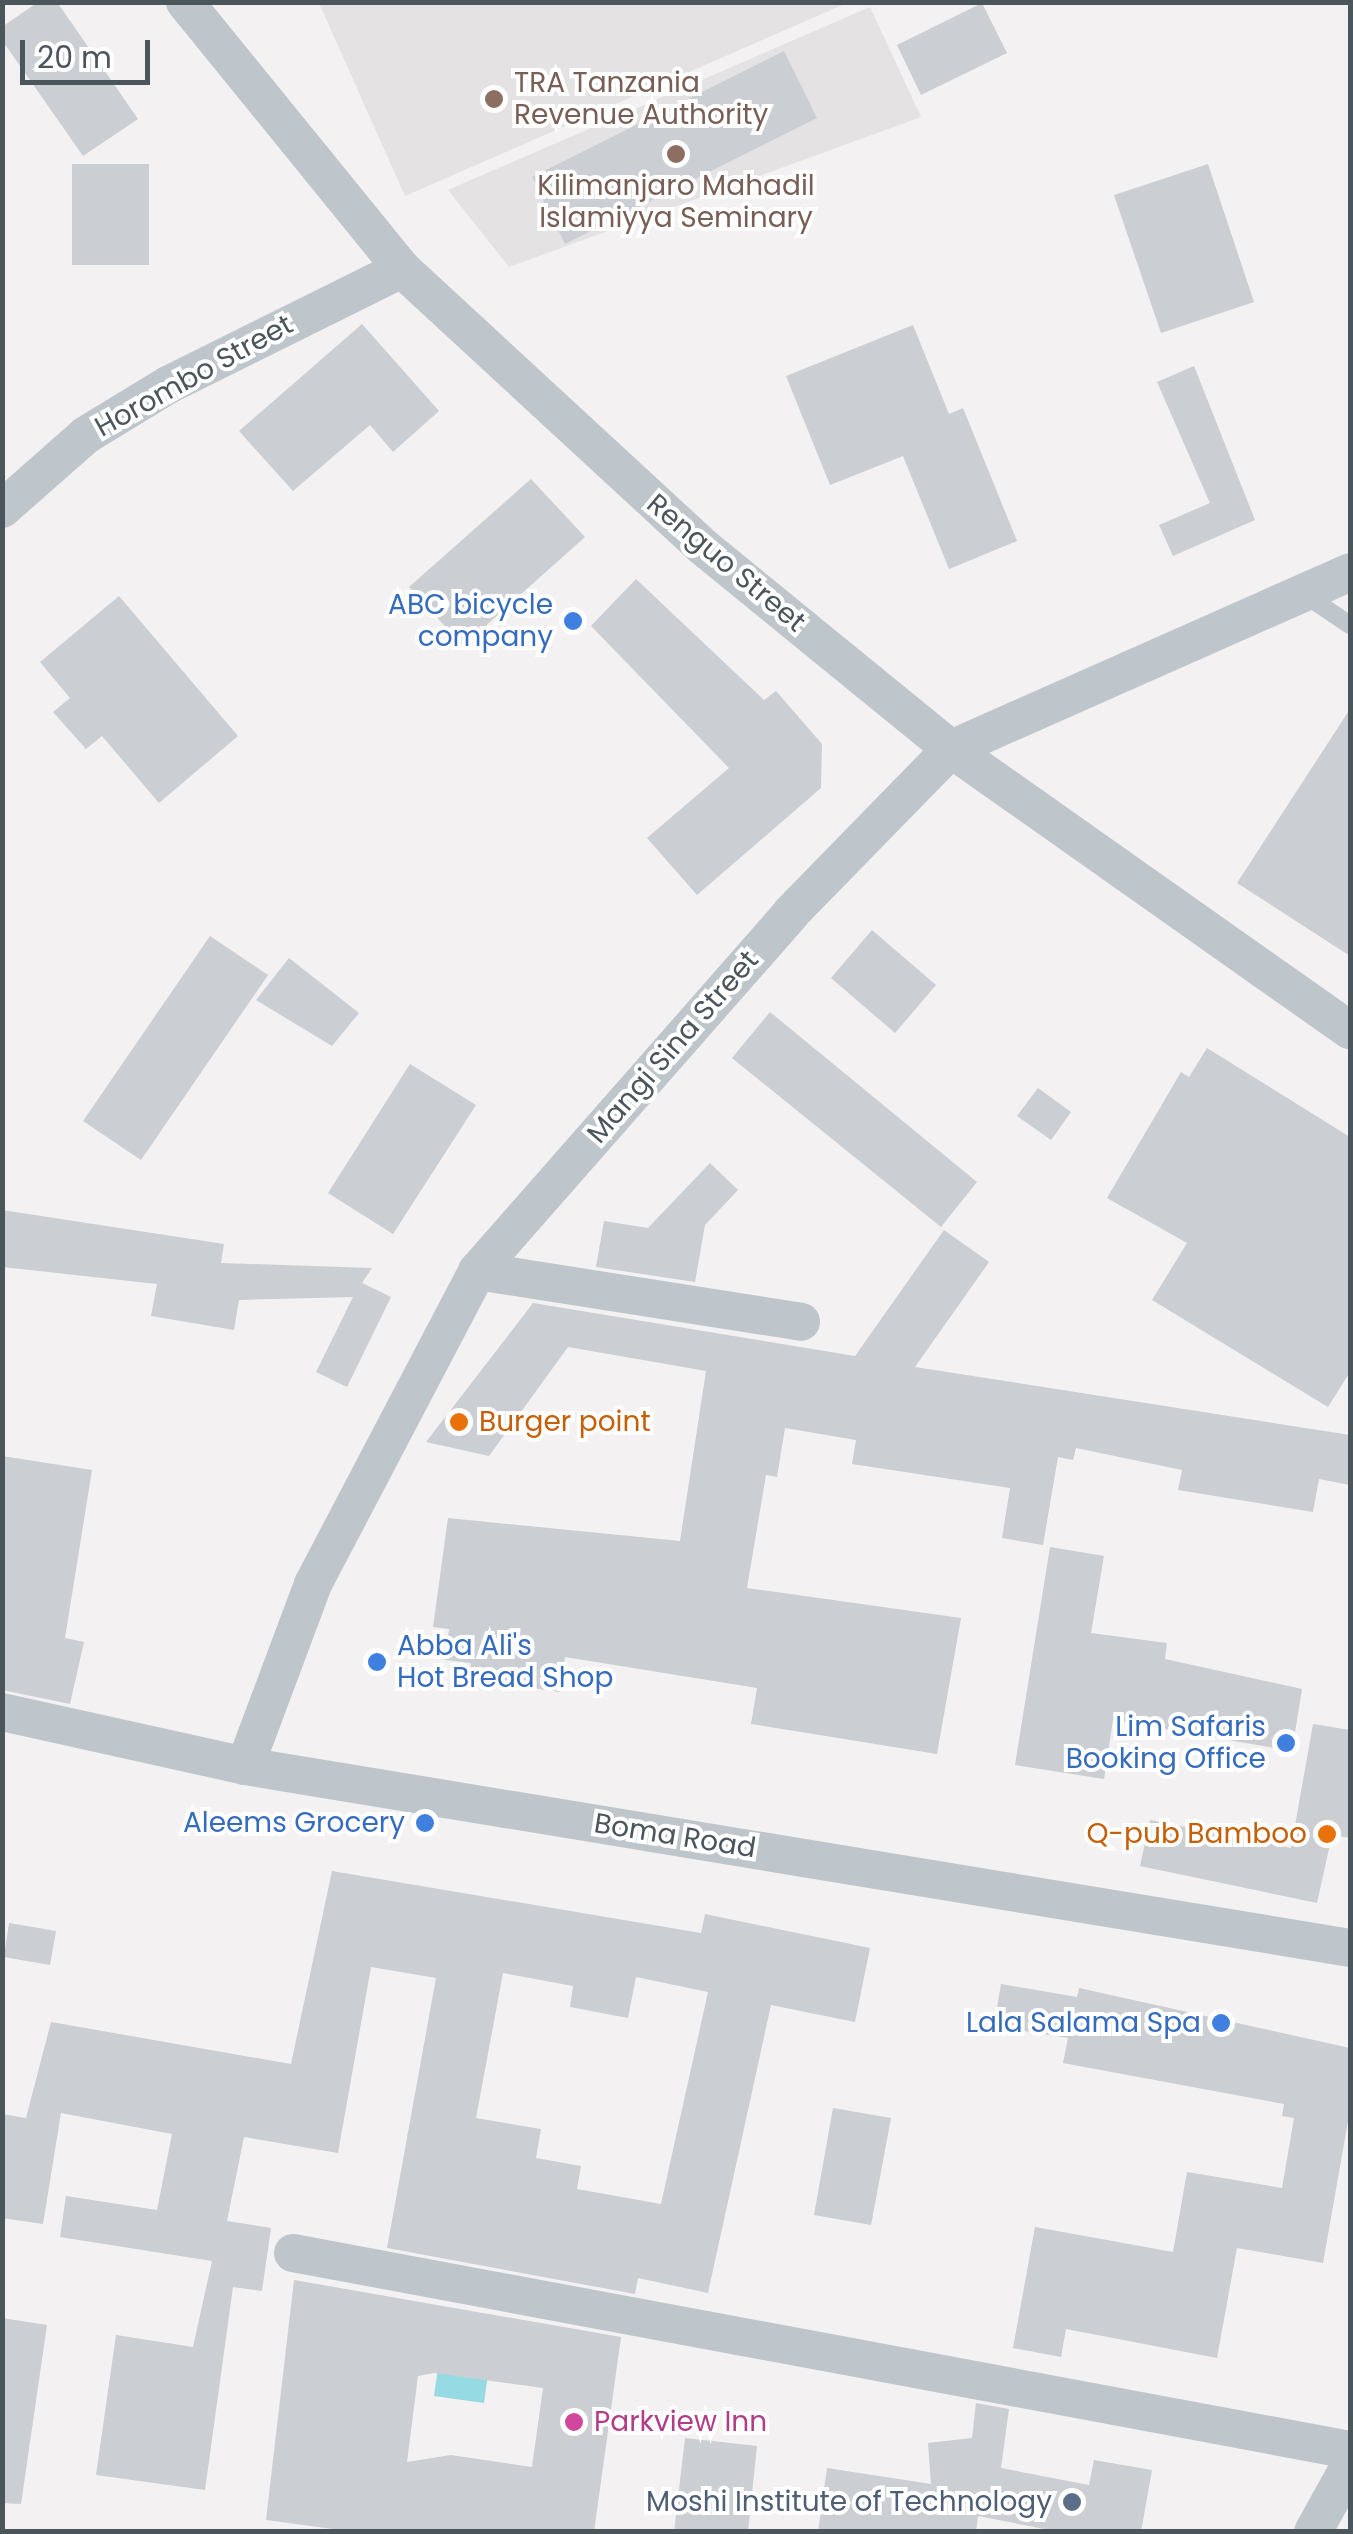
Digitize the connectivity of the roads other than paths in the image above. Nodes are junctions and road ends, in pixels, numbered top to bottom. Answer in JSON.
{"nodes":[{"id":1,"x":185,"y":2,"type":"edge"},
{"id":2,"x":402,"y":270,"type":"junction"},
{"id":3,"x":2,"y":509,"type":"edge"},
{"id":4,"x":1350,"y":572,"type":"edge"},
{"id":5,"x":1300,"y":592,"type":"junction"},
{"id":6,"x":1350,"y":626,"type":"edge"},
{"id":7,"x":951,"y":749,"type":"junction"},
{"id":8,"x":1350,"y":1030,"type":"edge"},
{"id":9,"x":477,"y":1271,"type":"junction"},
{"id":10,"x":801,"y":1322,"type":"dead end"},
{"id":11,"x":2,"y":1712,"type":"edge"},
{"id":12,"x":246,"y":1766,"type":"junction"},
{"id":13,"x":1350,"y":1948,"type":"edge"},
{"id":14,"x":293,"y":2253,"type":"dead end"},
{"id":15,"x":1350,"y":2450,"type":"edge"},
{"id":16,"x":1350,"y":2466,"type":"edge"},
{"id":17,"x":1313,"y":2532,"type":"edge"}],
"edges":[{"from":1,"to":2,"type":"street","name":"Renguo Street"},
{"from":2,"to":3,"type":"street","name":"Horombo Street"},
{"from":2,"to":7,"type":"street","name":"Renguo Street"},
{"from":4,"to":5,"type":"street","name":"Mangi Sina Street"},
{"from":5,"to":6,"type":"lane"},
{"from":5,"to":7,"type":"street","name":"Mangi Sina Street"},
{"from":7,"to":8,"type":"street","name":"Renguo Street"},
{"from":7,"to":9,"type":"street","name":"Mangi Sina Street"},
{"from":9,"to":10,"type":"street"},
{"from":9,"to":12,"type":"street","name":"Mangi Sina Street"},
{"from":11,"to":12,"type":"street","name":"Boma Road"},
{"from":12,"to":13,"type":"street","name":"Boma Road"},
{"from":14,"to":15,"type":"street"},
{"from":16,"to":17,"type":"street"}]}
